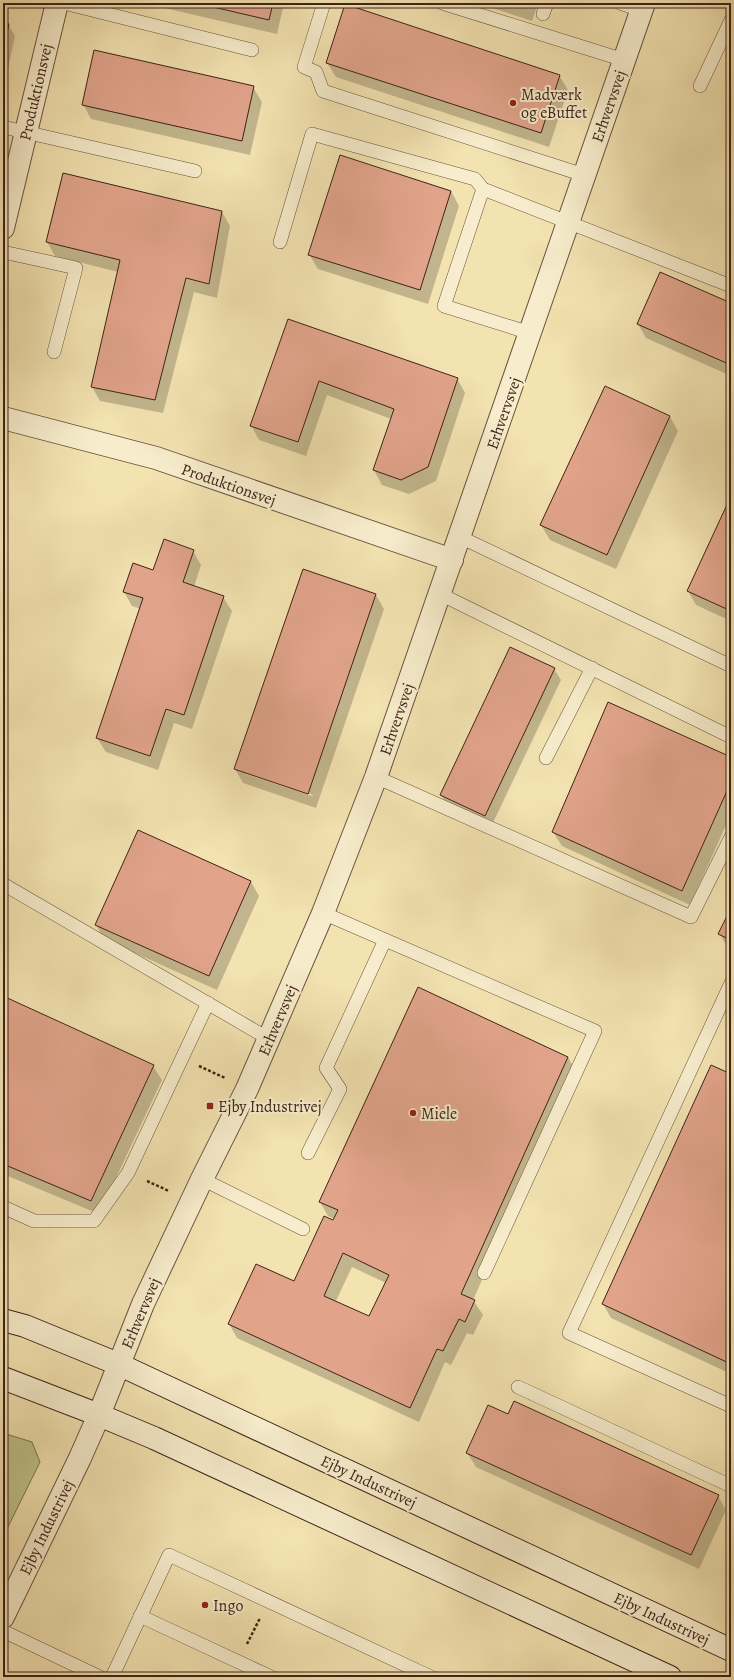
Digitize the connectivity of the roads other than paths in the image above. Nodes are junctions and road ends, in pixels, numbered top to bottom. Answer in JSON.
{"nodes":[{"id":1,"x":57,"y":3,"type":"edge"},
{"id":2,"x":64,"y":3,"type":"edge"},
{"id":3,"x":324,"y":3,"type":"edge"},
{"id":4,"x":442,"y":3,"type":"edge"},
{"id":5,"x":620,"y":3,"type":"edge"},
{"id":6,"x":642,"y":7,"type":"edge"},
{"id":7,"x":731,"y":20,"type":"edge"},
{"id":8,"x":252,"y":50,"type":"dead end"},
{"id":9,"x":624,"y":60,"type":"junction"},
{"id":10,"x":700,"y":86,"type":"dead end"},
{"id":11,"x":3,"y":127,"type":"edge"},
{"id":12,"x":26,"y":132,"type":"junction"},
{"id":13,"x":195,"y":171,"type":"dead end"},
{"id":14,"x":584,"y":175,"type":"junction"},
{"id":15,"x":483,"y":190,"type":"junction"},
{"id":16,"x":568,"y":223,"type":"junction"},
{"id":17,"x":3,"y":228,"type":"edge"},
{"id":18,"x":280,"y":242,"type":"dead end"},
{"id":19,"x":3,"y":252,"type":"edge"},
{"id":20,"x":731,"y":286,"type":"edge"},
{"id":21,"x":530,"y":333,"type":"junction"},
{"id":22,"x":54,"y":352,"type":"dead end"},
{"id":23,"x":3,"y":418,"type":"edge"},
{"id":24,"x":460,"y":537,"type":"junction"},
{"id":25,"x":452,"y":560,"type":"junction"},
{"id":26,"x":440,"y":594,"type":"junction"},
{"id":27,"x":731,"y":666,"type":"edge"},
{"id":28,"x":592,"y":668,"type":"junction"},
{"id":29,"x":731,"y":737,"type":"edge"},
{"id":30,"x":546,"y":758,"type":"dead end"},
{"id":31,"x":376,"y":777,"type":"junction"},
{"id":32,"x":731,"y":837,"type":"edge"},
{"id":33,"x":3,"y":884,"type":"edge"},
{"id":34,"x":322,"y":913,"type":"junction"},
{"id":35,"x":386,"y":940,"type":"junction"},
{"id":36,"x":731,"y":983,"type":"edge"},
{"id":37,"x":208,"y":1003,"type":"junction"},
{"id":38,"x":269,"y":1039,"type":"junction"},
{"id":39,"x":308,"y":1153,"type":"dead end"},
{"id":40,"x":202,"y":1179,"type":"junction"},
{"id":41,"x":3,"y":1207,"type":"edge"},
{"id":42,"x":303,"y":1229,"type":"dead end"},
{"id":43,"x":484,"y":1273,"type":"dead end"},
{"id":44,"x":3,"y":1320,"type":"edge"},
{"id":45,"x":118,"y":1364,"type":"junction"},
{"id":46,"x":3,"y":1378,"type":"edge"},
{"id":47,"x":518,"y":1387,"type":"dead end"},
{"id":48,"x":731,"y":1406,"type":"edge"},
{"id":49,"x":99,"y":1414,"type":"junction"},
{"id":50,"x":731,"y":1486,"type":"edge"},
{"id":51,"x":140,"y":1616,"type":"junction"},
{"id":52,"x":3,"y":1617,"type":"edge"},
{"id":53,"x":3,"y":1630,"type":"edge"},
{"id":54,"x":731,"y":1650,"type":"edge"},
{"id":55,"x":100,"y":1677,"type":"edge"},
{"id":56,"x":112,"y":1677,"type":"edge"},
{"id":57,"x":271,"y":1677,"type":"edge"},
{"id":58,"x":431,"y":1677,"type":"edge"},
{"id":59,"x":670,"y":1677,"type":"edge"}],
"edges":[{"from":1,"to":12,"type":"street","name":"Produktionsvej"},
{"from":2,"to":8,"type":"lane"},
{"from":3,"to":14,"type":"lane"},
{"from":4,"to":9,"type":"lane"},
{"from":5,"to":6,"type":"lane"},
{"from":6,"to":9,"type":"street","name":"Erhvervsvej"},
{"from":7,"to":10,"type":"lane"},
{"from":9,"to":14,"type":"street","name":"Erhvervsvej"},
{"from":11,"to":12,"type":"lane"},
{"from":12,"to":13,"type":"lane"},
{"from":12,"to":17,"type":"street","name":"Produktionsvej"},
{"from":14,"to":16,"type":"street","name":"Erhvervsvej"},
{"from":15,"to":16,"type":"lane"},
{"from":15,"to":18,"type":"lane"},
{"from":15,"to":21,"type":"lane"},
{"from":16,"to":20,"type":"lane"},
{"from":16,"to":21,"type":"street","name":"Erhvervsvej"},
{"from":19,"to":22,"type":"lane"},
{"from":21,"to":24,"type":"street","name":"Erhvervsvej"},
{"from":23,"to":25,"type":"street","name":"Produktionsvej"},
{"from":24,"to":25,"type":"street","name":"Erhvervsvej"},
{"from":24,"to":27,"type":"lane"},
{"from":25,"to":26,"type":"street","name":"Erhvervsvej"},
{"from":26,"to":28,"type":"lane"},
{"from":26,"to":31,"type":"street","name":"Erhvervsvej"},
{"from":28,"to":29,"type":"lane"},
{"from":28,"to":30,"type":"lane"},
{"from":31,"to":32,"type":"lane"},
{"from":31,"to":34,"type":"street","name":"Erhvervsvej"},
{"from":33,"to":37,"type":"lane"},
{"from":34,"to":35,"type":"lane"},
{"from":34,"to":38,"type":"street","name":"Erhvervsvej"},
{"from":35,"to":39,"type":"lane"},
{"from":35,"to":43,"type":"lane"},
{"from":36,"to":48,"type":"lane"},
{"from":37,"to":38,"type":"lane"},
{"from":37,"to":41,"type":"lane"},
{"from":38,"to":40,"type":"street","name":"Erhvervsvej"},
{"from":40,"to":42,"type":"lane"},
{"from":40,"to":45,"type":"street","name":"Erhvervsvej"},
{"from":44,"to":45,"type":"street","name":"Ejby Industrivej"},
{"from":45,"to":49,"type":"street","name":"Erhvervsvej"},
{"from":45,"to":54,"type":"street","name":"Ejby Industrivej"},
{"from":46,"to":49,"type":"street"},
{"from":47,"to":50,"type":"lane"},
{"from":49,"to":52,"type":"street","name":"Ejby Industrivej"},
{"from":49,"to":59,"type":"street"},
{"from":51,"to":56,"type":"lane"},
{"from":51,"to":57,"type":"lane"},
{"from":51,"to":58,"type":"lane"},
{"from":53,"to":55,"type":"lane"}]}
